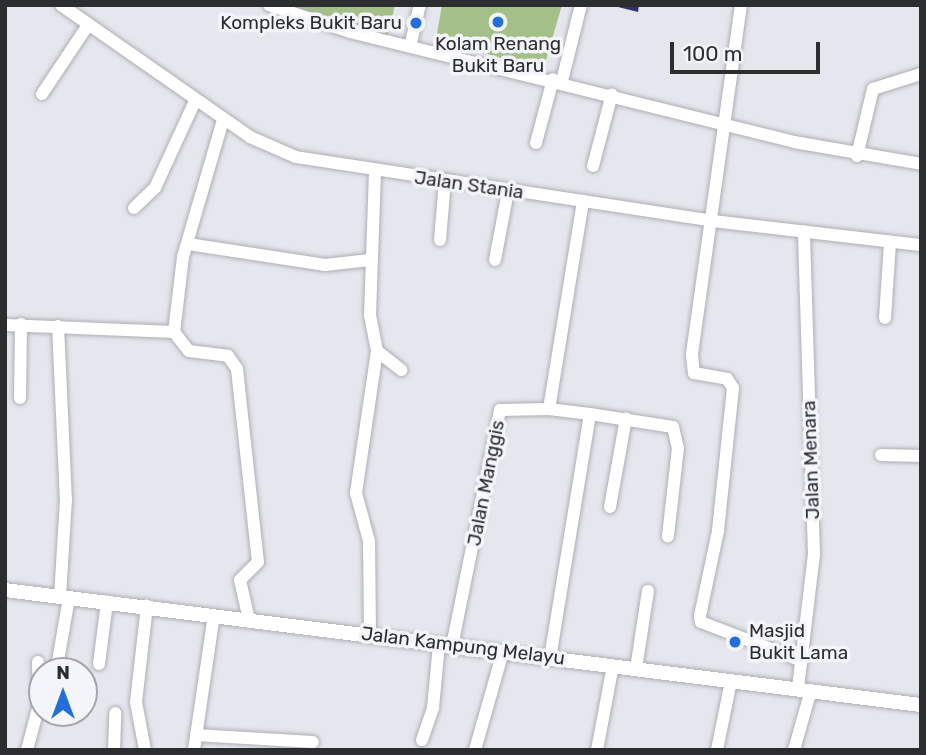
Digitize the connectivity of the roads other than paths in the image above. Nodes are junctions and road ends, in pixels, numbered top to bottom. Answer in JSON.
{"nodes":[{"id":1,"x":61,"y":5,"type":"edge"},
{"id":2,"x":269,"y":5,"type":"edge"},
{"id":3,"x":420,"y":5,"type":"edge"},
{"id":4,"x":582,"y":5,"type":"edge"},
{"id":5,"x":741,"y":5,"type":"edge"},
{"id":6,"x":86,"y":28,"type":"junction"},
{"id":7,"x":416,"y":45,"type":"junction"},
{"id":8,"x":921,"y":74,"type":"edge"},
{"id":9,"x":557,"y":80,"type":"junction"},
{"id":10,"x":42,"y":94,"type":"dead end"},
{"id":11,"x":612,"y":94,"type":"junction"},
{"id":12,"x":195,"y":101,"type":"junction"},
{"id":13,"x":223,"y":120,"type":"junction"},
{"id":14,"x":728,"y":125,"type":"junction"},
{"id":15,"x":536,"y":143,"type":"dead end"},
{"id":16,"x":857,"y":156,"type":"junction"},
{"id":17,"x":921,"y":164,"type":"edge"},
{"id":18,"x":593,"y":166,"type":"dead end"},
{"id":19,"x":375,"y":172,"type":"junction"},
{"id":20,"x":445,"y":181,"type":"junction"},
{"id":21,"x":508,"y":191,"type":"junction"},
{"id":22,"x":583,"y":201,"type":"junction"},
{"id":23,"x":134,"y":208,"type":"dead end"},
{"id":24,"x":712,"y":221,"type":"junction"},
{"id":25,"x":804,"y":231,"type":"junction"},
{"id":26,"x":440,"y":240,"type":"dead end"},
{"id":27,"x":890,"y":242,"type":"junction"},
{"id":28,"x":188,"y":244,"type":"junction"},
{"id":29,"x":921,"y":245,"type":"edge"},
{"id":30,"x":370,"y":260,"type":"junction"},
{"id":31,"x":495,"y":260,"type":"dead end"},
{"id":32,"x":885,"y":318,"type":"dead end"},
{"id":33,"x":21,"y":324,"type":"junction"},
{"id":34,"x":5,"y":325,"type":"edge"},
{"id":35,"x":58,"y":326,"type":"junction"},
{"id":36,"x":174,"y":332,"type":"junction"},
{"id":37,"x":377,"y":351,"type":"junction"},
{"id":38,"x":401,"y":370,"type":"dead end"},
{"id":39,"x":20,"y":398,"type":"dead end"},
{"id":40,"x":549,"y":409,"type":"junction"},
{"id":41,"x":590,"y":414,"type":"junction"},
{"id":42,"x":626,"y":418,"type":"junction"},
{"id":43,"x":881,"y":455,"type":"dead end"},
{"id":44,"x":921,"y":456,"type":"edge"},
{"id":45,"x":610,"y":507,"type":"dead end"},
{"id":46,"x":668,"y":536,"type":"dead end"},
{"id":47,"x":5,"y":590,"type":"edge"},
{"id":48,"x":648,"y":591,"type":"dead end"},
{"id":49,"x":65,"y":597,"type":"junction"},
{"id":50,"x":107,"y":602,"type":"junction"},
{"id":51,"x":147,"y":606,"type":"junction"},
{"id":52,"x":214,"y":615,"type":"junction"},
{"id":53,"x":243,"y":619,"type":"junction"},
{"id":54,"x":370,"y":634,"type":"junction"},
{"id":55,"x":446,"y":645,"type":"junction"},
{"id":56,"x":503,"y":652,"type":"junction"},
{"id":57,"x":58,"y":657,"type":"edge"},
{"id":58,"x":550,"y":658,"type":"junction"},
{"id":59,"x":802,"y":661,"type":"junction"},
{"id":60,"x":99,"y":664,"type":"dead end"},
{"id":61,"x":613,"y":665,"type":"junction"},
{"id":62,"x":636,"y":668,"type":"junction"},
{"id":63,"x":731,"y":681,"type":"junction"},
{"id":64,"x":804,"y":689,"type":"junction"},
{"id":65,"x":921,"y":705,"type":"edge"},
{"id":66,"x":115,"y":713,"type":"dead end"},
{"id":67,"x":33,"y":727,"type":"edge"},
{"id":68,"x":196,"y":735,"type":"junction"},
{"id":69,"x":422,"y":740,"type":"dead end"},
{"id":70,"x":313,"y":742,"type":"dead end"},
{"id":71,"x":27,"y":750,"type":"edge"},
{"id":72,"x":114,"y":750,"type":"edge"},
{"id":73,"x":145,"y":750,"type":"edge"},
{"id":74,"x":194,"y":750,"type":"edge"},
{"id":75,"x":475,"y":750,"type":"edge"},
{"id":76,"x":597,"y":750,"type":"edge"},
{"id":77,"x":716,"y":750,"type":"edge"},
{"id":78,"x":794,"y":750,"type":"edge"}],
"edges":[{"from":1,"to":6,"type":"street","name":"Jalan Stania"},
{"from":2,"to":7,"type":"street"},
{"from":3,"to":7,"type":"street"},
{"from":4,"to":9,"type":"street"},
{"from":5,"to":14,"type":"street"},
{"from":6,"to":10,"type":"street"},
{"from":6,"to":12,"type":"street","name":"Jalan Stania"},
{"from":7,"to":9,"type":"street"},
{"from":8,"to":16,"type":"street"},
{"from":9,"to":11,"type":"street"},
{"from":9,"to":15,"type":"street"},
{"from":11,"to":14,"type":"street"},
{"from":11,"to":18,"type":"street"},
{"from":12,"to":13,"type":"street","name":"Jalan Stania"},
{"from":12,"to":23,"type":"street"},
{"from":13,"to":19,"type":"street","name":"Jalan Stania"},
{"from":13,"to":28,"type":"street"},
{"from":14,"to":16,"type":"street"},
{"from":14,"to":24,"type":"street"},
{"from":16,"to":17,"type":"street"},
{"from":19,"to":20,"type":"street","name":"Jalan Stania"},
{"from":19,"to":30,"type":"street"},
{"from":20,"to":21,"type":"street","name":"Jalan Stania"},
{"from":20,"to":26,"type":"street"},
{"from":21,"to":22,"type":"street","name":"Jalan Stania"},
{"from":21,"to":31,"type":"street"},
{"from":22,"to":24,"type":"street","name":"Jalan Stania"},
{"from":22,"to":40,"type":"street"},
{"from":24,"to":25,"type":"street","name":"Jalan Stania"},
{"from":24,"to":59,"type":"street"},
{"from":25,"to":27,"type":"street","name":"Jalan Stania"},
{"from":25,"to":59,"type":"street","name":"Jalan Menara"},
{"from":27,"to":29,"type":"street","name":"Jalan Stania"},
{"from":27,"to":32,"type":"street"},
{"from":28,"to":30,"type":"street"},
{"from":28,"to":36,"type":"street"},
{"from":30,"to":37,"type":"street"},
{"from":33,"to":34,"type":"street"},
{"from":33,"to":35,"type":"street"},
{"from":33,"to":39,"type":"street"},
{"from":35,"to":36,"type":"street"},
{"from":35,"to":49,"type":"street"},
{"from":36,"to":53,"type":"street"},
{"from":37,"to":38,"type":"street"},
{"from":37,"to":54,"type":"street"},
{"from":40,"to":41,"type":"street"},
{"from":40,"to":55,"type":"street","name":"Jalan Manggis"},
{"from":41,"to":42,"type":"street"},
{"from":41,"to":58,"type":"street"},
{"from":42,"to":45,"type":"street"},
{"from":42,"to":46,"type":"street"},
{"from":43,"to":44,"type":"street"},
{"from":47,"to":49,"type":"main road","name":"Jalan Kampung Melayu"},
{"from":48,"to":62,"type":"street"},
{"from":49,"to":50,"type":"main road","name":"Jalan Kampung Melayu"},
{"from":49,"to":57,"type":"street"},
{"from":50,"to":51,"type":"main road","name":"Jalan Kampung Melayu"},
{"from":50,"to":60,"type":"street"},
{"from":51,"to":52,"type":"main road","name":"Jalan Kampung Melayu"},
{"from":51,"to":73,"type":"street"},
{"from":52,"to":53,"type":"main road","name":"Jalan Kampung Melayu"},
{"from":52,"to":68,"type":"street"},
{"from":53,"to":54,"type":"main road","name":"Jalan Kampung Melayu"},
{"from":54,"to":55,"type":"main road","name":"Jalan Kampung Melayu"},
{"from":55,"to":56,"type":"main road","name":"Jalan Kampung Melayu"},
{"from":55,"to":69,"type":"street"},
{"from":56,"to":58,"type":"main road","name":"Jalan Kampung Melayu"},
{"from":56,"to":75,"type":"street"},
{"from":58,"to":61,"type":"main road","name":"Jalan Kampung Melayu"},
{"from":59,"to":64,"type":"street","name":"Jalan Menara"},
{"from":61,"to":62,"type":"main road","name":"Jalan Kampung Melayu"},
{"from":61,"to":76,"type":"street"},
{"from":62,"to":63,"type":"main road","name":"Jalan Kampung Melayu"},
{"from":63,"to":64,"type":"main road","name":"Jalan Kampung Melayu"},
{"from":63,"to":77,"type":"street"},
{"from":64,"to":65,"type":"main road","name":"Jalan Kampung Melayu"},
{"from":64,"to":78,"type":"street","name":"Jalan Menara"},
{"from":66,"to":72,"type":"street"},
{"from":67,"to":71,"type":"street"},
{"from":68,"to":70,"type":"street"},
{"from":68,"to":74,"type":"street"}]}
